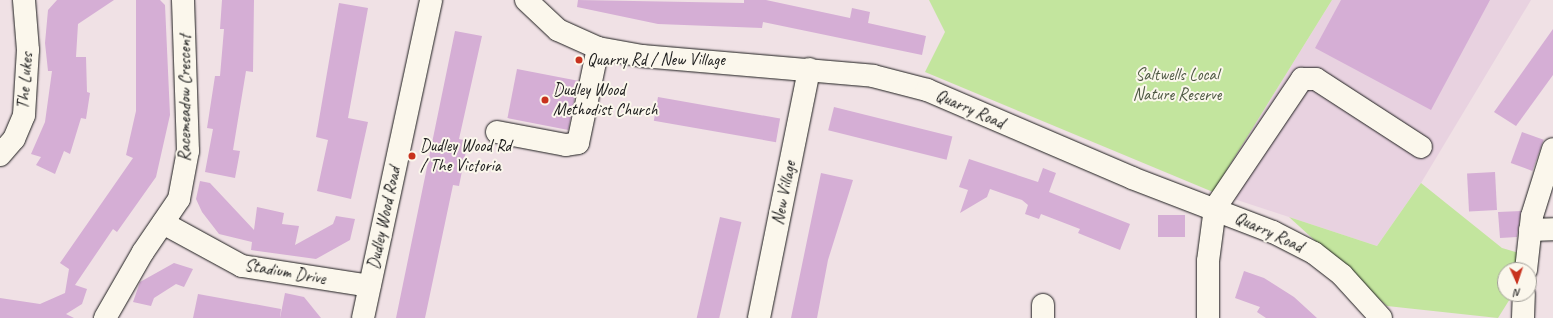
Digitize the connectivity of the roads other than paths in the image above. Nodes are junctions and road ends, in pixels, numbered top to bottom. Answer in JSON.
{"nodes":[{"id":1,"x":24,"y":0,"type":"edge"},
{"id":2,"x":183,"y":0,"type":"edge"},
{"id":3,"x":431,"y":0,"type":"edge"},
{"id":4,"x":526,"y":0,"type":"edge"},
{"id":5,"x":598,"y":48,"type":"junction"},
{"id":6,"x":809,"y":69,"type":"junction"},
{"id":7,"x":497,"y":132,"type":"dead end"},
{"id":8,"x":1421,"y":147,"type":"dead end"},
{"id":9,"x":1553,"y":149,"type":"edge"},
{"id":10,"x":0,"y":155,"type":"edge"},
{"id":11,"x":1553,"y":207,"type":"edge"},
{"id":12,"x":1215,"y":208,"type":"junction"},
{"id":13,"x":163,"y":223,"type":"junction"},
{"id":14,"x":1531,"y":223,"type":"junction"},
{"id":15,"x":1553,"y":229,"type":"edge"},
{"id":16,"x":1527,"y":262,"type":"edge"},
{"id":17,"x":370,"y":286,"type":"junction"},
{"id":18,"x":1524,"y":302,"type":"edge"},
{"id":19,"x":1384,"y":317,"type":"edge"},
{"id":20,"x":105,"y":318,"type":"edge"},
{"id":21,"x":363,"y":318,"type":"edge"},
{"id":22,"x":759,"y":318,"type":"edge"},
{"id":23,"x":1208,"y":318,"type":"edge"},
{"id":24,"x":1523,"y":318,"type":"edge"}],
"edges":[{"from":1,"to":10,"type":"street","name":"The Lukes"},
{"from":2,"to":13,"type":"street","name":"Racemeadow Crescent"},
{"from":3,"to":17,"type":"street","name":"Dudley Wood Road"},
{"from":4,"to":5,"type":"street","name":"Quarry Road"},
{"from":5,"to":6,"type":"street","name":"Quarry Road"},
{"from":5,"to":7,"type":"street"},
{"from":6,"to":12,"type":"street","name":"Quarry Road"},
{"from":6,"to":22,"type":"street","name":"New Village"},
{"from":8,"to":12,"type":"street"},
{"from":9,"to":14,"type":"street"},
{"from":11,"to":14,"type":"street"},
{"from":12,"to":19,"type":"street","name":"Quarry Road"},
{"from":12,"to":23,"type":"street"},
{"from":13,"to":17,"type":"street","name":"Stadium Drive"},
{"from":13,"to":20,"type":"street","name":"Racemeadow Crescent"},
{"from":14,"to":15,"type":"street"},
{"from":14,"to":16,"type":"street"},
{"from":17,"to":21,"type":"street","name":"Dudley Wood Road"},
{"from":18,"to":24,"type":"street"}]}
